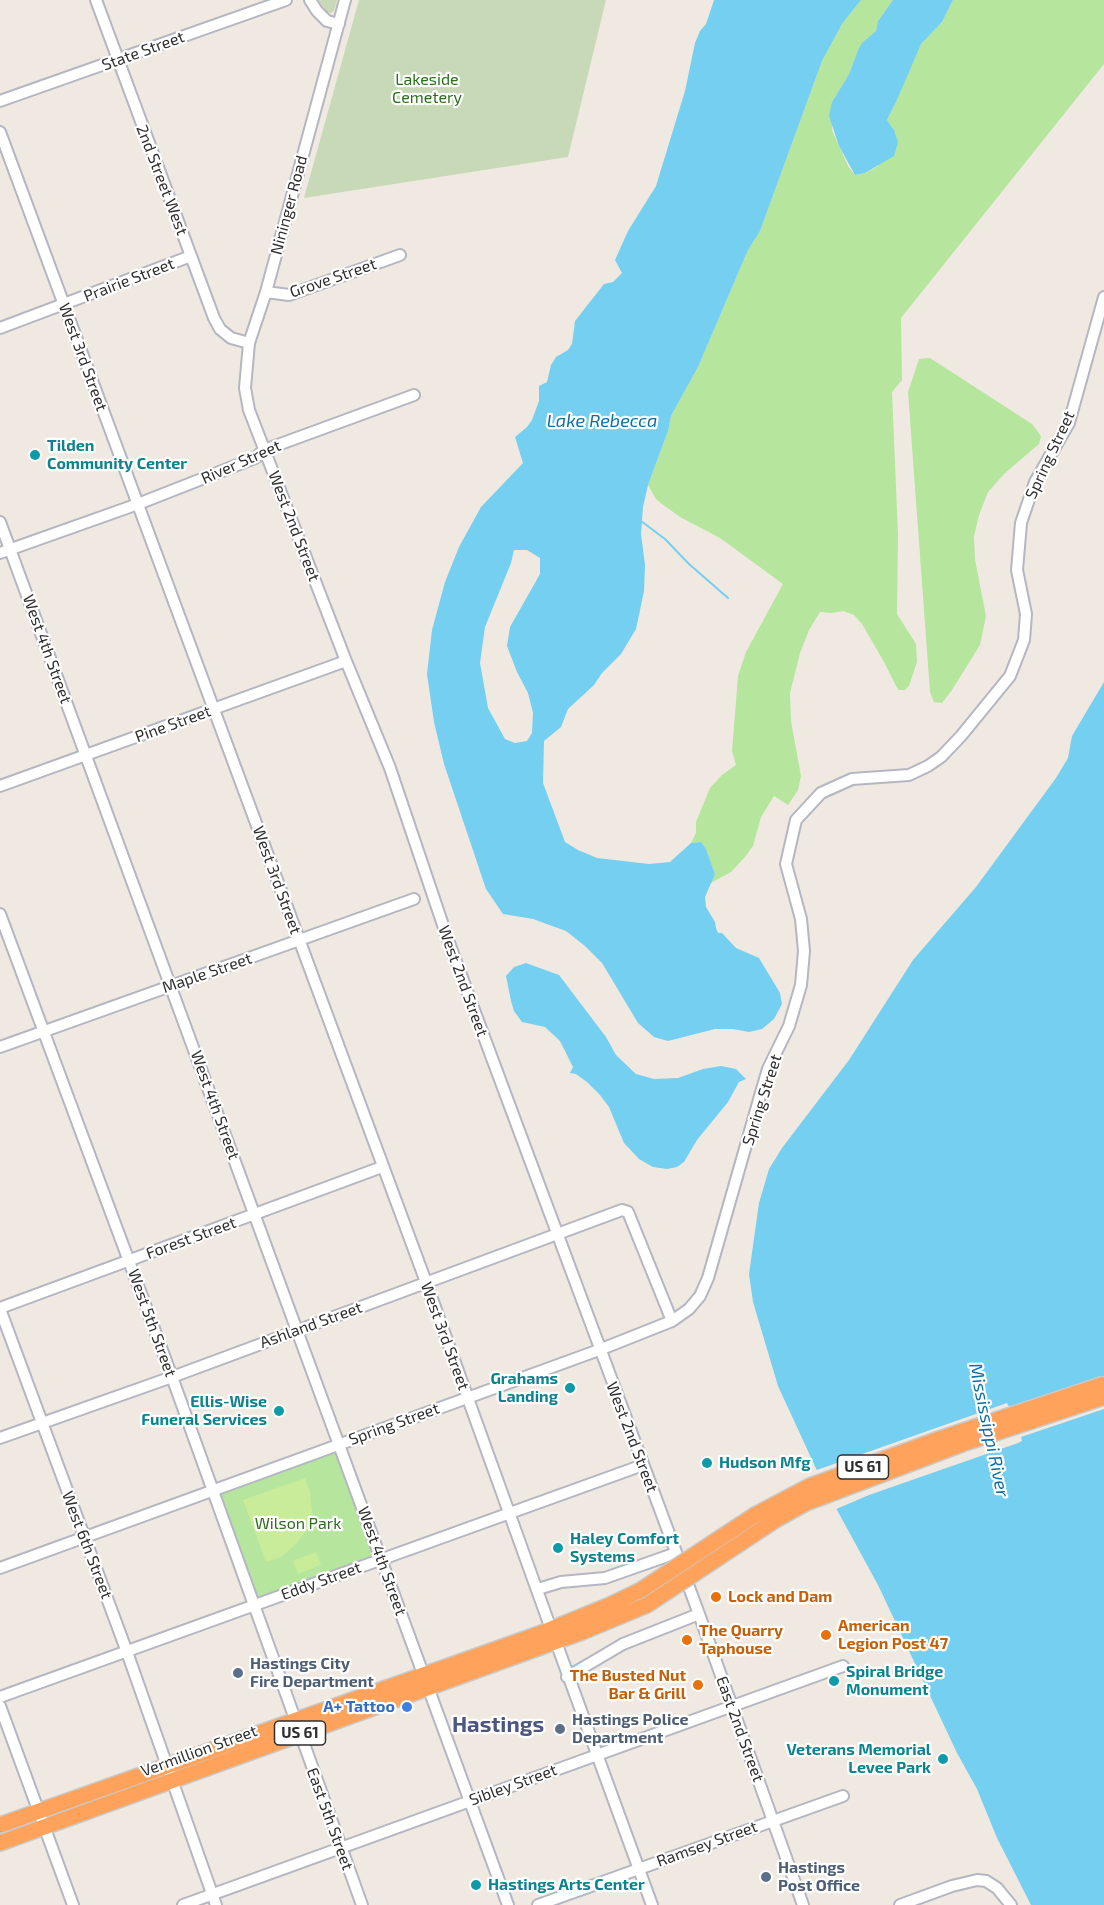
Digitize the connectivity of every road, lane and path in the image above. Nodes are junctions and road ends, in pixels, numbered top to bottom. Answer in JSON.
{"nodes":[{"id":1,"x":96,"y":0,"type":"edge"},
{"id":2,"x":286,"y":0,"type":"edge"},
{"id":3,"x":310,"y":0,"type":"edge"},
{"id":4,"x":345,"y":0,"type":"edge"},
{"id":5,"x":339,"y":24,"type":"junction"},
{"id":6,"x":117,"y":60,"type":"junction"},
{"id":7,"x":0,"y":101,"type":"edge"},
{"id":8,"x":0,"y":132,"type":"edge"},
{"id":9,"x":400,"y":255,"type":"dead end"},
{"id":10,"x":191,"y":256,"type":"junction"},
{"id":11,"x":266,"y":292,"type":"junction"},
{"id":12,"x":1104,"y":297,"type":"edge"},
{"id":13,"x":63,"y":305,"type":"junction"},
{"id":14,"x":0,"y":328,"type":"edge"},
{"id":15,"x":249,"y":344,"type":"junction"},
{"id":16,"x":414,"y":395,"type":"dead end"},
{"id":17,"x":249,"y":410,"type":"joint"},
{"id":18,"x":264,"y":450,"type":"junction"},
{"id":19,"x":138,"y":504,"type":"junction"},
{"id":20,"x":0,"y":522,"type":"edge"},
{"id":21,"x":5,"y":551,"type":"edge"},
{"id":22,"x":346,"y":661,"type":"junction"},
{"id":23,"x":214,"y":709,"type":"junction"},
{"id":24,"x":87,"y":755,"type":"junction"},
{"id":25,"x":0,"y":786,"type":"edge"},
{"id":26,"x":414,"y":899,"type":"dead end"},
{"id":27,"x":0,"y":914,"type":"edge"},
{"id":28,"x":299,"y":940,"type":"junction"},
{"id":29,"x":172,"y":985,"type":"junction"},
{"id":30,"x":43,"y":1031,"type":"junction"},
{"id":31,"x":0,"y":1047,"type":"edge"},
{"id":32,"x":382,"y":1167,"type":"junction"},
{"id":33,"x":255,"y":1214,"type":"junction"},
{"id":34,"x":556,"y":1233,"type":"junction"},
{"id":35,"x":129,"y":1262,"type":"junction"},
{"id":36,"x":426,"y":1282,"type":"junction"},
{"id":37,"x":0,"y":1308,"type":"edge"},
{"id":38,"x":672,"y":1322,"type":"junction"},
{"id":39,"x":298,"y":1330,"type":"junction"},
{"id":40,"x":600,"y":1350,"type":"junction"},
{"id":41,"x":172,"y":1377,"type":"junction"},
{"id":42,"x":1104,"y":1384,"type":"edge"},
{"id":43,"x":467,"y":1397,"type":"junction"},
{"id":44,"x":1104,"y":1397,"type":"edge"},
{"id":45,"x":41,"y":1423,"type":"junction"},
{"id":46,"x":0,"y":1438,"type":"edge"},
{"id":47,"x":339,"y":1444,"type":"junction"},
{"id":48,"x":643,"y":1465,"type":"junction"},
{"id":49,"x":212,"y":1490,"type":"junction"},
{"id":50,"x":509,"y":1513,"type":"junction"},
{"id":51,"x":83,"y":1536,"type":"junction"},
{"id":52,"x":676,"y":1553,"type":"junction"},
{"id":53,"x":382,"y":1558,"type":"junction"},
{"id":54,"x":0,"y":1568,"type":"edge"},
{"id":55,"x":538,"y":1589,"type":"junction"},
{"id":56,"x":254,"y":1605,"type":"junction"},
{"id":57,"x":699,"y":1614,"type":"junction"},
{"id":58,"x":554,"y":1635,"type":"junction"},
{"id":59,"x":127,"y":1652,"type":"junction"},
{"id":60,"x":843,"y":1666,"type":"dead end"},
{"id":61,"x":567,"y":1677,"type":"junction"},
{"id":62,"x":425,"y":1681,"type":"junction"},
{"id":63,"x":0,"y":1697,"type":"edge"},
{"id":64,"x":0,"y":1706,"type":"edge"},
{"id":65,"x":731,"y":1706,"type":"junction"},
{"id":66,"x":297,"y":1726,"type":"junction"},
{"id":67,"x":596,"y":1755,"type":"junction"},
{"id":68,"x":170,"y":1774,"type":"junction"},
{"id":69,"x":843,"y":1796,"type":"dead end"},
{"id":70,"x":471,"y":1800,"type":"junction"},
{"id":71,"x":39,"y":1811,"type":"junction"},
{"id":72,"x":772,"y":1820,"type":"junction"},
{"id":73,"x":0,"y":1825,"type":"edge"},
{"id":74,"x":44,"y":1826,"type":"junction"},
{"id":75,"x":0,"y":1843,"type":"edge"},
{"id":76,"x":340,"y":1848,"type":"junction"},
{"id":77,"x":639,"y":1869,"type":"junction"},
{"id":78,"x":214,"y":1900,"type":"edge"},
{"id":79,"x":73,"y":1905,"type":"edge"},
{"id":80,"x":183,"y":1905,"type":"edge"},
{"id":81,"x":362,"y":1905,"type":"edge"},
{"id":82,"x":508,"y":1905,"type":"edge"},
{"id":83,"x":538,"y":1905,"type":"edge"},
{"id":84,"x":652,"y":1905,"type":"edge"},
{"id":85,"x":804,"y":1905,"type":"edge"},
{"id":86,"x":900,"y":1905,"type":"edge"},
{"id":87,"x":1011,"y":1905,"type":"edge"}],
"edges":[{"from":1,"to":6,"type":"street","name":"2nd Street West"},
{"from":2,"to":6,"type":"street","name":"State Street"},
{"from":3,"to":5,"type":"street"},
{"from":4,"to":5,"type":"street","name":"Nininger Road"},
{"from":5,"to":11,"type":"street","name":"Nininger Road"},
{"from":6,"to":7,"type":"street","name":"State Street"},
{"from":6,"to":10,"type":"street","name":"2nd Street West"},
{"from":8,"to":13,"type":"street","name":"West 3rd Street"},
{"from":9,"to":11,"type":"street","name":"Grove Street"},
{"from":10,"to":13,"type":"street","name":"Prairie Street"},
{"from":10,"to":15,"type":"street","name":"2nd Street West"},
{"from":11,"to":15,"type":"street","name":"Nininger Road"},
{"from":12,"to":38,"type":"street","name":"Spring Street"},
{"from":13,"to":14,"type":"street","name":"Prairie Street"},
{"from":13,"to":19,"type":"street","name":"West 3rd Street"},
{"from":15,"to":17,"type":"street","name":"Nininger Road"},
{"from":16,"to":18,"type":"street","name":"River Street"},
{"from":17,"to":18,"type":"street","name":"West 2nd Street"},
{"from":18,"to":19,"type":"street","name":"River Street"},
{"from":18,"to":22,"type":"street","name":"West 2nd Street"},
{"from":19,"to":21,"type":"street","name":"River Street"},
{"from":19,"to":23,"type":"street","name":"West 3rd Street"},
{"from":20,"to":21,"type":"street","name":"West 4th Street"},
{"from":21,"to":24,"type":"street","name":"West 4th Street"},
{"from":22,"to":23,"type":"street","name":"Pine Street"},
{"from":22,"to":34,"type":"street","name":"West 2nd Street"},
{"from":23,"to":24,"type":"street","name":"Pine Street"},
{"from":23,"to":28,"type":"street","name":"West 3rd Street"},
{"from":24,"to":25,"type":"street","name":"Pine Street"},
{"from":24,"to":29,"type":"street","name":"West 4th Street"},
{"from":26,"to":28,"type":"street","name":"Maple Street"},
{"from":27,"to":30,"type":"street","name":"West 5th Street"},
{"from":28,"to":29,"type":"street","name":"Maple Street"},
{"from":28,"to":32,"type":"street","name":"West 3rd Street"},
{"from":29,"to":30,"type":"street","name":"Maple Street"},
{"from":29,"to":33,"type":"street","name":"West 4th Street"},
{"from":30,"to":31,"type":"street","name":"Maple Street"},
{"from":30,"to":35,"type":"street","name":"West 5th Street"},
{"from":32,"to":33,"type":"street","name":"Forest Street"},
{"from":32,"to":36,"type":"street","name":"West 3rd Street"},
{"from":33,"to":35,"type":"street","name":"Forest Street"},
{"from":33,"to":39,"type":"street","name":"West 4th Street"},
{"from":34,"to":36,"type":"street","name":"Ashland Street"},
{"from":34,"to":38,"type":"street","name":"Ashland Street"},
{"from":34,"to":40,"type":"street","name":"West 2nd Street"},
{"from":35,"to":37,"type":"street","name":"Forest Street"},
{"from":35,"to":41,"type":"street","name":"West 5th Street"},
{"from":36,"to":39,"type":"street","name":"Ashland Street"},
{"from":36,"to":43,"type":"street","name":"West 3rd Street"},
{"from":37,"to":45,"type":"street","name":"West 6th Street"},
{"from":38,"to":40,"type":"street","name":"Spring Street"},
{"from":39,"to":41,"type":"street","name":"Ashland Street"},
{"from":39,"to":47,"type":"street","name":"West 4th Street"},
{"from":40,"to":43,"type":"street","name":"Spring Street"},
{"from":40,"to":48,"type":"street","name":"West 2nd Street"},
{"from":41,"to":45,"type":"street","name":"Ashland Street"},
{"from":41,"to":49,"type":"street","name":"West 5th Street"},
{"from":42,"to":58,"type":"highway","name":"Vermillion Street","number":"US 61","bridge":true},
{"from":43,"to":47,"type":"street","name":"Spring Street"},
{"from":43,"to":50,"type":"street","name":"West 3rd Street"},
{"from":44,"to":58,"type":"highway","name":"Vermillion Street","number":"US 61","bridge":true},
{"from":45,"to":46,"type":"street","name":"Ashland Street"},
{"from":45,"to":51,"type":"street","name":"West 6th Street"},
{"from":47,"to":49,"type":"street","name":"Spring Street"},
{"from":47,"to":53,"type":"street","name":"West 4th Street"},
{"from":48,"to":50,"type":"street","name":"Eddy Street"},
{"from":48,"to":52,"type":"street","name":"West 2nd Street"},
{"from":49,"to":51,"type":"street","name":"Spring Street"},
{"from":49,"to":56,"type":"street","name":"West 5th Street"},
{"from":50,"to":53,"type":"street","name":"Eddy Street"},
{"from":50,"to":55,"type":"street","name":"West 3rd Street"},
{"from":51,"to":54,"type":"street","name":"Spring Street"},
{"from":51,"to":59,"type":"street","name":"West 6th Street"},
{"from":52,"to":55,"type":"street"},
{"from":52,"to":57,"type":"street","name":"East 2nd Street"},
{"from":53,"to":56,"type":"street","name":"Eddy Street"},
{"from":53,"to":62,"type":"street","name":"West 4th Street"},
{"from":55,"to":58,"type":"street","name":"West 3rd Street"},
{"from":56,"to":59,"type":"street","name":"Eddy Street"},
{"from":56,"to":66,"type":"street","name":"West 5th Street"},
{"from":57,"to":61,"type":"street"},
{"from":57,"to":65,"type":"street","name":"East 2nd Street"},
{"from":58,"to":61,"type":"street","name":"West 3rd Street"},
{"from":58,"to":62,"type":"highway","name":"Vermillion Street","number":"US 61"},
{"from":59,"to":63,"type":"street","name":"Eddy Street"},
{"from":59,"to":68,"type":"street","name":"West 6th Street"},
{"from":60,"to":65,"type":"street","name":"Sibley Street"},
{"from":61,"to":67,"type":"street","name":"West 3rd Street"},
{"from":62,"to":66,"type":"highway","name":"Vermillion Street","number":"US 61"},
{"from":62,"to":70,"type":"street","name":"West 4th Street"},
{"from":64,"to":71,"type":"street"},
{"from":65,"to":67,"type":"street","name":"Sibley Street"},
{"from":65,"to":72,"type":"street","name":"East 2nd Street"},
{"from":66,"to":68,"type":"highway","name":"Vermillion Street","number":"US 61"},
{"from":66,"to":76,"type":"street","name":"East 5th Street"},
{"from":67,"to":70,"type":"street","name":"Sibley Street"},
{"from":67,"to":77,"type":"street","name":"West 3rd Street"},
{"from":68,"to":71,"type":"highway","name":"Vermillion Street","number":"US 61"},
{"from":68,"to":74,"type":"highway","name":"Vermillion Street","number":"US 61"},
{"from":68,"to":78,"type":"street","name":"West 6th Street"},
{"from":69,"to":72,"type":"street","name":"Ramsey Street"},
{"from":70,"to":76,"type":"street","name":"Sibley Street"},
{"from":70,"to":82,"type":"street","name":"West 4th Street"},
{"from":71,"to":73,"type":"highway","name":"Vermillion Street","number":"US 61"},
{"from":71,"to":74,"type":"street"},
{"from":72,"to":77,"type":"street","name":"Ramsey Street"},
{"from":72,"to":85,"type":"street","name":"East 2nd Street"},
{"from":74,"to":75,"type":"highway","name":"Vermillion Street","number":"US 61"},
{"from":74,"to":79,"type":"street"},
{"from":76,"to":78,"type":"street","name":"Sibley Street"},
{"from":76,"to":81,"type":"street","name":"East 5th Street"},
{"from":77,"to":83,"type":"street","name":"Ramsey Street"},
{"from":77,"to":84,"type":"street","name":"West 3rd Street"},
{"from":78,"to":80,"type":"street","name":"Sibley Street"},
{"from":86,"to":87,"type":"street"}]}
